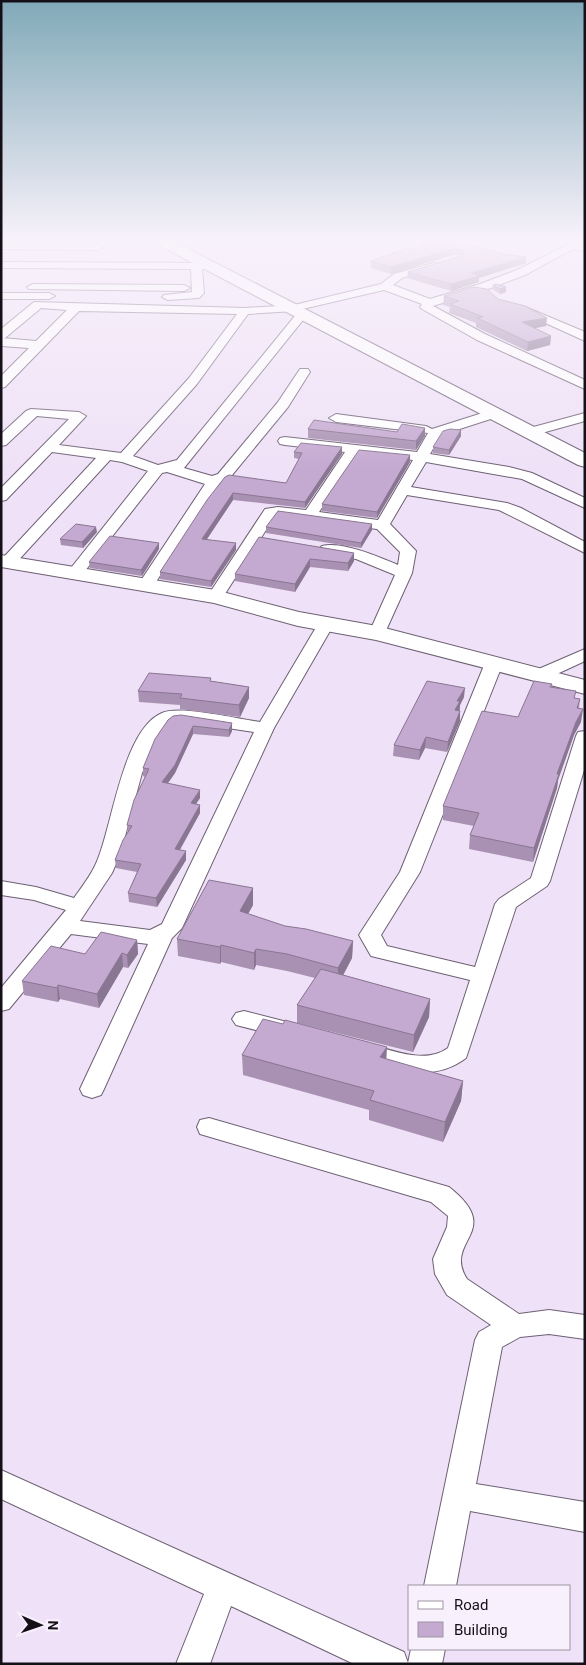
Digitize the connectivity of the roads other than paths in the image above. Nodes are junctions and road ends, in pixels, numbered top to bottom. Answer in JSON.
{"nodes":[{"id":1,"x":24,"y":316,"type":"edge"},
{"id":2,"x":68,"y":316,"type":"edge"},
{"id":3,"x":241,"y":316,"type":"edge"},
{"id":4,"x":295,"y":316,"type":"edge"},
{"id":5,"x":310,"y":316,"type":"edge"},
{"id":6,"x":442,"y":316,"type":"edge"},
{"id":7,"x":539,"y":316,"type":"edge"},
{"id":8,"x":1,"y":335,"type":"edge"},
{"id":9,"x":585,"y":337,"type":"edge"},
{"id":10,"x":1,"y":342,"type":"edge"},
{"id":11,"x":40,"y":345,"type":"junction"},
{"id":12,"x":304,"y":372,"type":"dead end"},
{"id":13,"x":1,"y":384,"type":"edge"},
{"id":14,"x":585,"y":385,"type":"edge"},
{"id":15,"x":495,"y":413,"type":"junction"},
{"id":16,"x":585,"y":417,"type":"edge"},
{"id":17,"x":336,"y":418,"type":"dead end"},
{"id":18,"x":568,"y":422,"type":"junction"},
{"id":19,"x":585,"y":422,"type":"edge"},
{"id":20,"x":436,"y":432,"type":"junction"},
{"id":21,"x":531,"y":432,"type":"junction"},
{"id":22,"x":286,"y":441,"type":"dead end"},
{"id":23,"x":1,"y":442,"type":"edge"},
{"id":24,"x":50,"y":448,"type":"junction"},
{"id":25,"x":354,"y":449,"type":"junction"},
{"id":26,"x":107,"y":455,"type":"junction"},
{"id":27,"x":422,"y":457,"type":"junction"},
{"id":28,"x":124,"y":458,"type":"junction"},
{"id":29,"x":585,"y":461,"type":"edge"},
{"id":30,"x":163,"y":469,"type":"junction"},
{"id":31,"x":212,"y":481,"type":"junction"},
{"id":32,"x":404,"y":490,"type":"junction"},
{"id":33,"x":1,"y":497,"type":"edge"},
{"id":34,"x":585,"y":504,"type":"edge"},
{"id":35,"x":310,"y":515,"type":"junction"},
{"id":36,"x":382,"y":525,"type":"junction"},
{"id":37,"x":253,"y":537,"type":"junction"},
{"id":38,"x":272,"y":540,"type":"edge"},
{"id":39,"x":309,"y":546,"type":"edge"},
{"id":40,"x":585,"y":548,"type":"edge"},
{"id":41,"x":4,"y":561,"type":"edge"},
{"id":42,"x":404,"y":572,"type":"junction"},
{"id":43,"x":75,"y":573,"type":"junction"},
{"id":44,"x":146,"y":585,"type":"junction"},
{"id":45,"x":215,"y":597,"type":"junction"},
{"id":46,"x":326,"y":624,"type":"junction"},
{"id":47,"x":377,"y":634,"type":"junction"},
{"id":48,"x":585,"y":654,"type":"edge"},
{"id":49,"x":494,"y":663,"type":"junction"},
{"id":50,"x":540,"y":675,"type":"junction"},
{"id":51,"x":585,"y":687,"type":"edge"},
{"id":52,"x":265,"y":728,"type":"junction"},
{"id":53,"x":585,"y":736,"type":"edge"},
{"id":54,"x":1,"y":888,"type":"edge"},
{"id":55,"x":78,"y":906,"type":"junction"},
{"id":56,"x":66,"y":926,"type":"junction"},
{"id":57,"x":163,"y":934,"type":"junction"},
{"id":58,"x":482,"y":976,"type":"junction"},
{"id":59,"x":1,"y":1003,"type":"edge"},
{"id":60,"x":244,"y":1019,"type":"dead end"},
{"id":61,"x":308,"y":1036,"type":"edge"},
{"id":62,"x":345,"y":1046,"type":"edge"},
{"id":63,"x":92,"y":1089,"type":"dead end"},
{"id":64,"x":209,"y":1127,"type":"dead end"},
{"id":65,"x":515,"y":1326,"type":"junction"},
{"id":66,"x":585,"y":1327,"type":"edge"},
{"id":67,"x":1,"y":1484,"type":"edge"},
{"id":68,"x":458,"y":1495,"type":"junction"},
{"id":69,"x":585,"y":1517,"type":"edge"},
{"id":70,"x":440,"y":1585,"type":"edge"},
{"id":71,"x":223,"y":1586,"type":"junction"},
{"id":72,"x":428,"y":1650,"type":"edge"},
{"id":73,"x":193,"y":1664,"type":"edge"},
{"id":74,"x":392,"y":1664,"type":"edge"},
{"id":75,"x":425,"y":1664,"type":"edge"}],
"edges":[{"from":1,"to":8,"type":"street"},
{"from":2,"to":11,"type":"street"},
{"from":3,"to":28,"type":"street"},
{"from":4,"to":30,"type":"street"},
{"from":5,"to":15,"type":"main road"},
{"from":6,"to":14,"type":"street"},
{"from":7,"to":9,"type":"street"},
{"from":10,"to":11,"type":"street"},
{"from":11,"to":13,"type":"street"},
{"from":12,"to":31,"type":"street"},
{"from":15,"to":20,"type":"street"},
{"from":15,"to":21,"type":"main road"},
{"from":16,"to":18,"type":"street"},
{"from":17,"to":20,"type":"street"},
{"from":18,"to":19,"type":"street"},
{"from":18,"to":21,"type":"street"},
{"from":20,"to":27,"type":"street"},
{"from":21,"to":29,"type":"main road"},
{"from":22,"to":25,"type":"street"},
{"from":23,"to":24,"type":"street"},
{"from":24,"to":26,"type":"street"},
{"from":24,"to":33,"type":"street"},
{"from":25,"to":27,"type":"street"},
{"from":25,"to":35,"type":"street"},
{"from":26,"to":28,"type":"street"},
{"from":26,"to":41,"type":"street"},
{"from":27,"to":32,"type":"street"},
{"from":27,"to":34,"type":"street"},
{"from":28,"to":30,"type":"street"},
{"from":30,"to":31,"type":"street"},
{"from":30,"to":43,"type":"street"},
{"from":31,"to":44,"type":"street"},
{"from":32,"to":36,"type":"street"},
{"from":32,"to":40,"type":"street"},
{"from":35,"to":36,"type":"street"},
{"from":35,"to":37,"type":"street"},
{"from":36,"to":42,"type":"street"},
{"from":37,"to":38,"type":"street"},
{"from":37,"to":45,"type":"street"},
{"from":39,"to":42,"type":"street"},
{"from":41,"to":43,"type":"main road"},
{"from":42,"to":47,"type":"street"},
{"from":43,"to":44,"type":"main road"},
{"from":44,"to":45,"type":"main road"},
{"from":45,"to":46,"type":"main road"},
{"from":46,"to":47,"type":"main road"},
{"from":46,"to":52,"type":"street"},
{"from":47,"to":49,"type":"main road"},
{"from":48,"to":50,"type":"street"},
{"from":49,"to":50,"type":"main road"},
{"from":49,"to":58,"type":"street"},
{"from":50,"to":51,"type":"main road"},
{"from":52,"to":55,"type":"street"},
{"from":52,"to":57,"type":"street"},
{"from":53,"to":58,"type":"street"},
{"from":54,"to":55,"type":"street"},
{"from":55,"to":56,"type":"street"},
{"from":56,"to":57,"type":"street"},
{"from":56,"to":59,"type":"street"},
{"from":57,"to":63,"type":"street"},
{"from":58,"to":62,"type":"street"},
{"from":60,"to":61,"type":"street"},
{"from":64,"to":65,"type":"street"},
{"from":65,"to":66,"type":"street"},
{"from":65,"to":68,"type":"street"},
{"from":67,"to":71,"type":"street"},
{"from":68,"to":69,"type":"street"},
{"from":68,"to":70,"type":"street"},
{"from":71,"to":73,"type":"street"},
{"from":71,"to":74,"type":"street"},
{"from":72,"to":75,"type":"street"}]}
